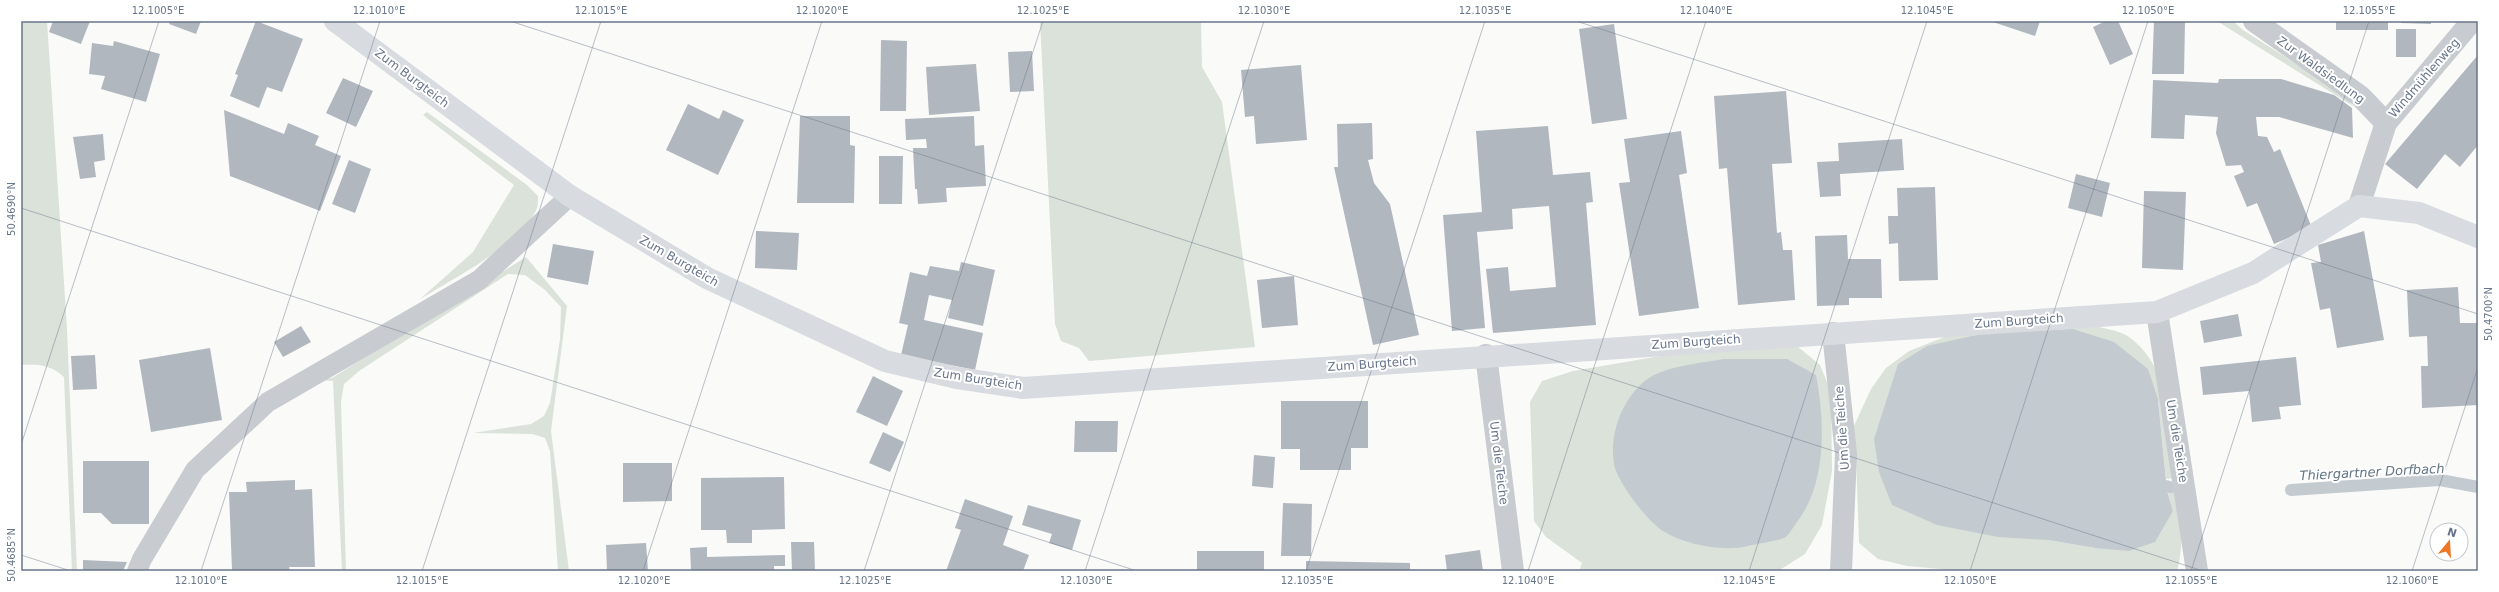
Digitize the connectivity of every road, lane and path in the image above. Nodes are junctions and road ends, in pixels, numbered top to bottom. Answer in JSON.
{"nodes":[{"id":1,"x":335,"y":21,"type":"edge"},
{"id":2,"x":2254,"y":21,"type":"edge"},
{"id":3,"x":2472,"y":21,"type":"edge"},
{"id":4,"x":2386,"y":123,"type":"junction"},
{"id":5,"x":570,"y":196,"type":"junction"},
{"id":6,"x":2360,"y":206,"type":"junction"},
{"id":7,"x":2478,"y":237,"type":"edge"},
{"id":8,"x":2157,"y":312,"type":"junction"},
{"id":9,"x":1833,"y":333,"type":"junction"},
{"id":10,"x":1486,"y":355,"type":"junction"},
{"id":11,"x":137,"y":571,"type":"edge"},
{"id":12,"x":1513,"y":571,"type":"edge"},
{"id":13,"x":1841,"y":571,"type":"edge"},
{"id":14,"x":2197,"y":571,"type":"edge"}],
"edges":[{"from":1,"to":5,"type":"street","name":"Zum Burgteich"},
{"from":2,"to":4,"type":"street","name":"Zur Waldsiedlung"},
{"from":3,"to":4,"type":"street","name":"Windmühlenweg"},
{"from":4,"to":6,"type":"street","name":"Windmühlenweg"},
{"from":5,"to":10,"type":"street","name":"Zum Burgteich"},
{"from":5,"to":11,"type":"lane"},
{"from":6,"to":7,"type":"street"},
{"from":6,"to":8,"type":"street","name":"Zum Burgteich"},
{"from":8,"to":9,"type":"street","name":"Zum Burgteich"},
{"from":8,"to":14,"type":"street","name":"Um die Teiche"},
{"from":9,"to":10,"type":"street","name":"Zum Burgteich"},
{"from":9,"to":13,"type":"street","name":"Um die Teiche"},
{"from":10,"to":12,"type":"street","name":"Um die Teiche"}]}
